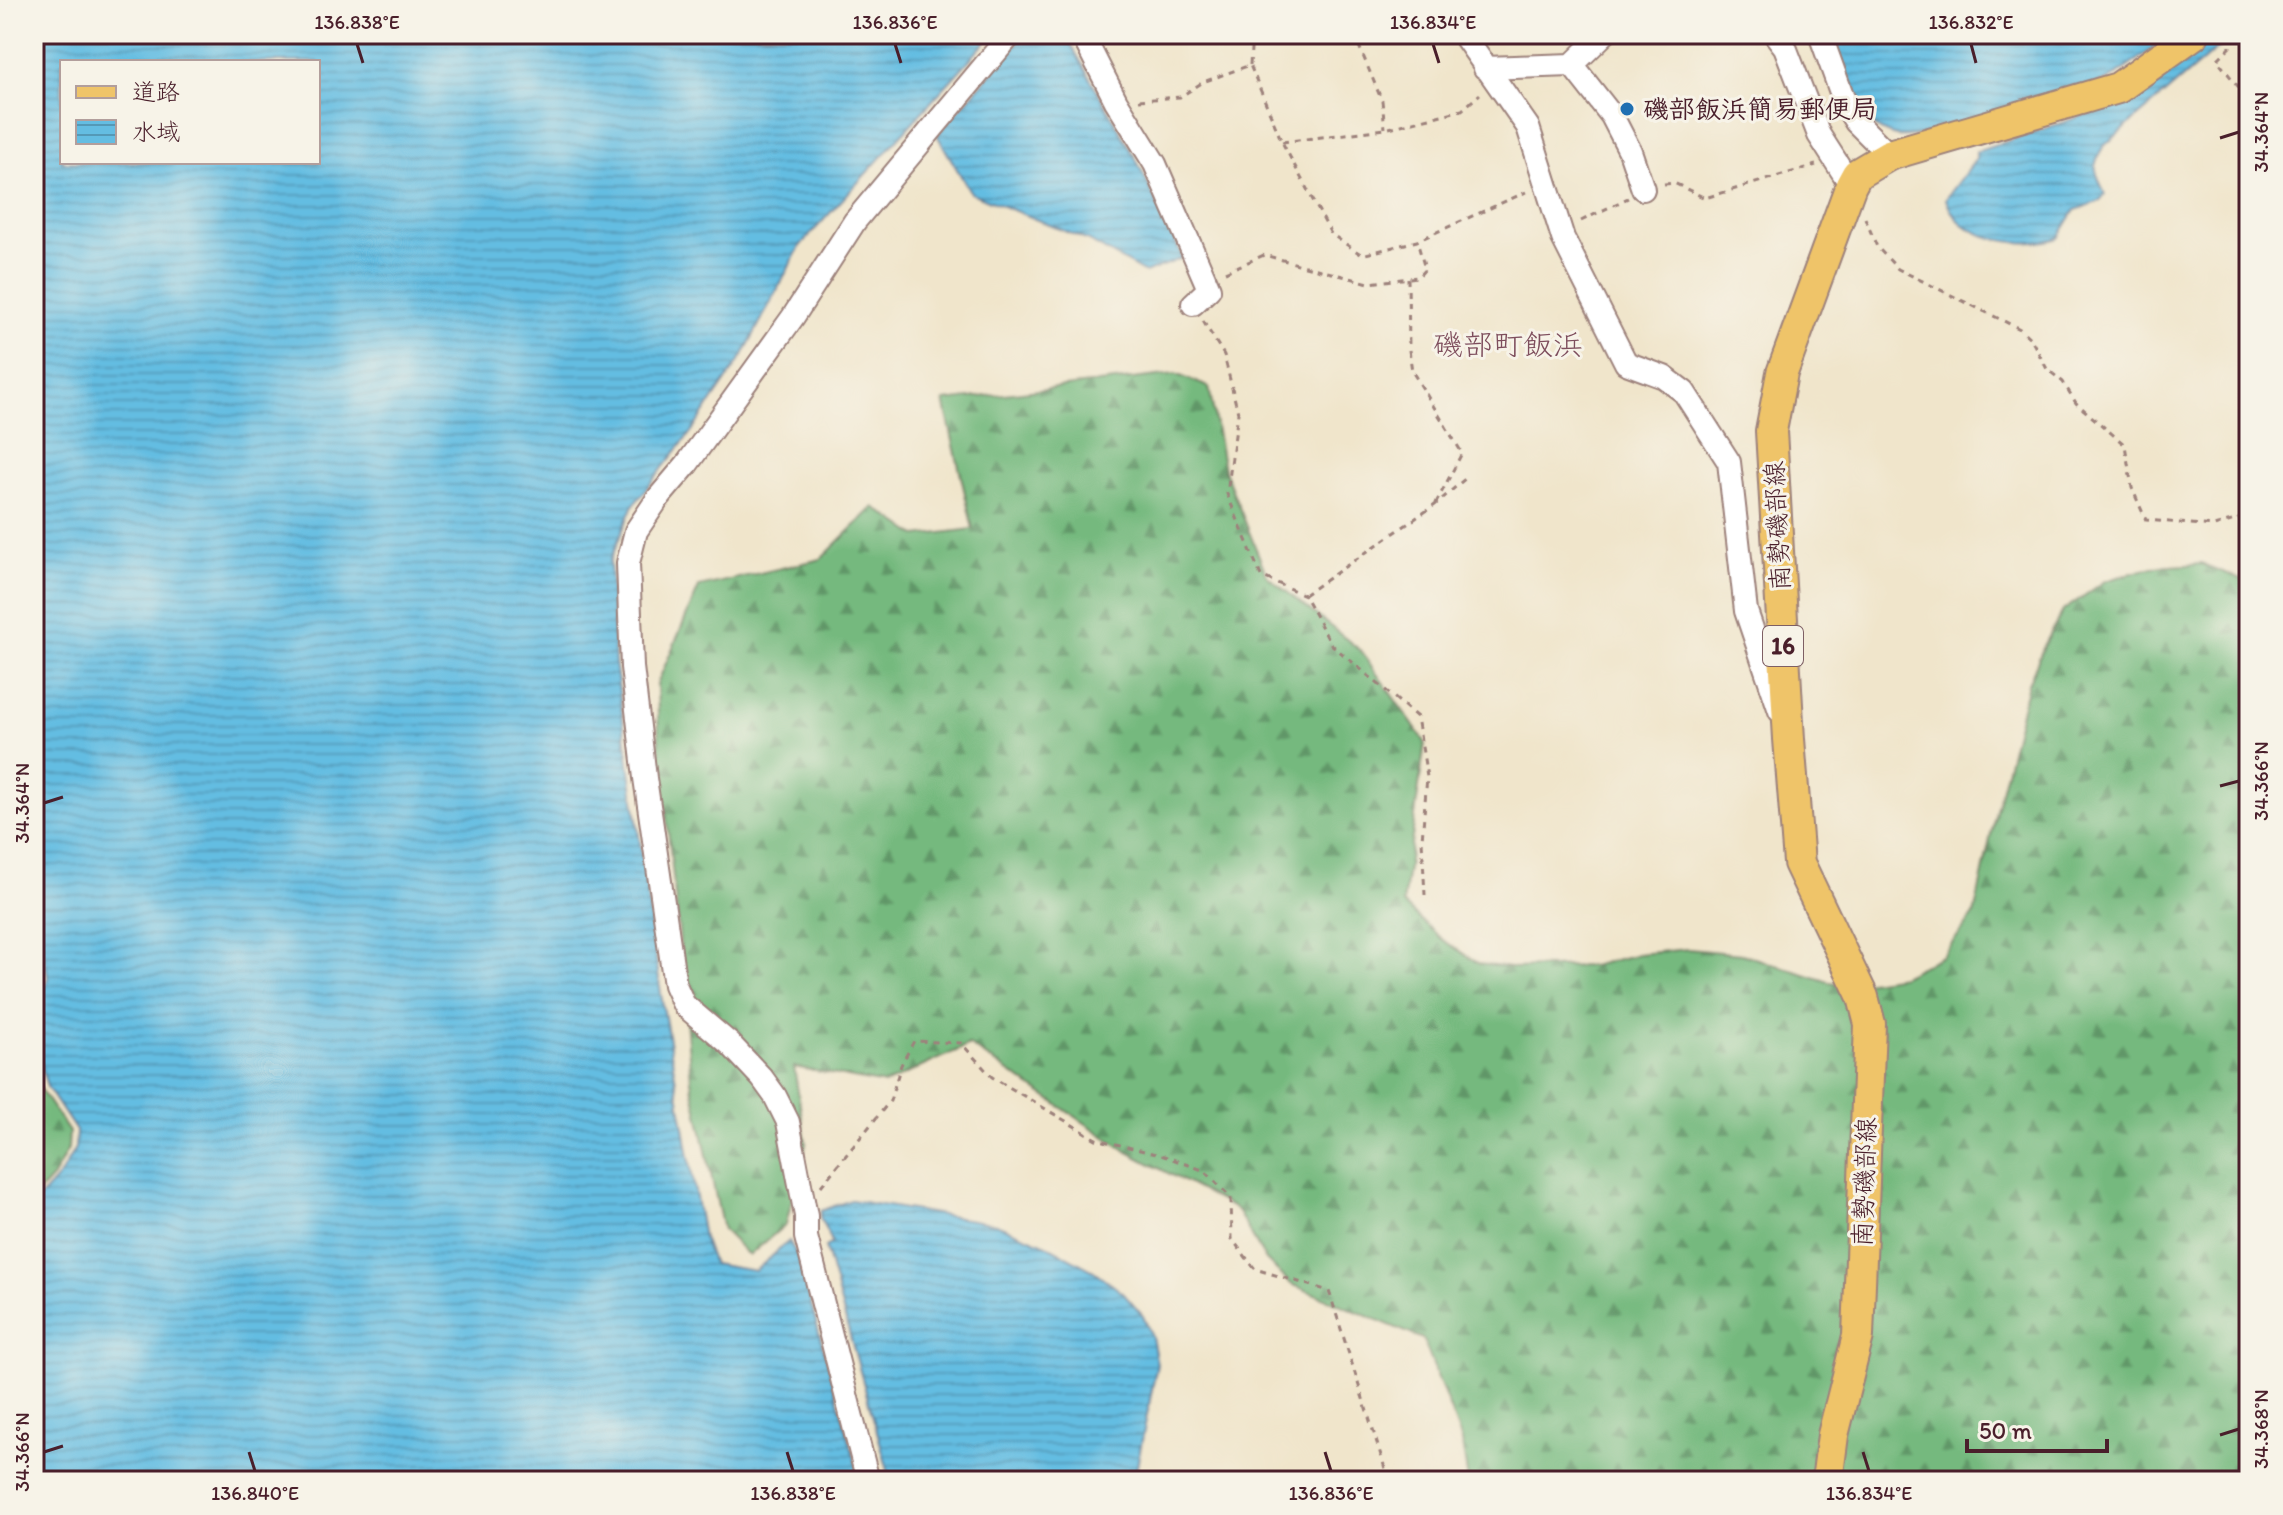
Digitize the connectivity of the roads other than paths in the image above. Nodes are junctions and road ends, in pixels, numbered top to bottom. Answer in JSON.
{"nodes":[{"id":1,"x":1082,"y":34,"type":"edge"},
{"id":2,"x":1463,"y":34,"type":"edge"},
{"id":3,"x":1604,"y":34,"type":"edge"},
{"id":4,"x":1775,"y":34,"type":"edge"},
{"id":5,"x":1820,"y":34,"type":"edge"},
{"id":6,"x":2194,"y":34,"type":"edge"},
{"id":7,"x":1009,"y":36,"type":"edge"},
{"id":8,"x":1572,"y":65,"type":"junction"},
{"id":9,"x":1490,"y":74,"type":"junction"},
{"id":10,"x":1889,"y":155,"type":"junction"},
{"id":11,"x":1851,"y":185,"type":"junction"},
{"id":12,"x":1643,"y":189,"type":"road end"},
{"id":13,"x":1193,"y":304,"type":"road end"},
{"id":14,"x":1789,"y":739,"type":"junction"},
{"id":15,"x":868,"y":1481,"type":"edge"},
{"id":16,"x":1827,"y":1481,"type":"edge"}],
"edges":[{"from":1,"to":13,"type":"street"},
{"from":2,"to":9,"type":"street"},
{"from":3,"to":8,"type":"street"},
{"from":4,"to":11,"type":"street"},
{"from":5,"to":10,"type":"street"},
{"from":6,"to":10,"type":"main road","name":"南勢磯部線","number":"16"},
{"from":7,"to":15,"type":"street"},
{"from":8,"to":9,"type":"street"},
{"from":8,"to":12,"type":"street"},
{"from":9,"to":14,"type":"street"},
{"from":10,"to":11,"type":"main road","name":"南勢磯部線","number":"16"},
{"from":11,"to":14,"type":"main road","name":"南勢磯部線","number":"16"},
{"from":14,"to":16,"type":"main road","name":"南勢磯部線","number":"16"}]}
